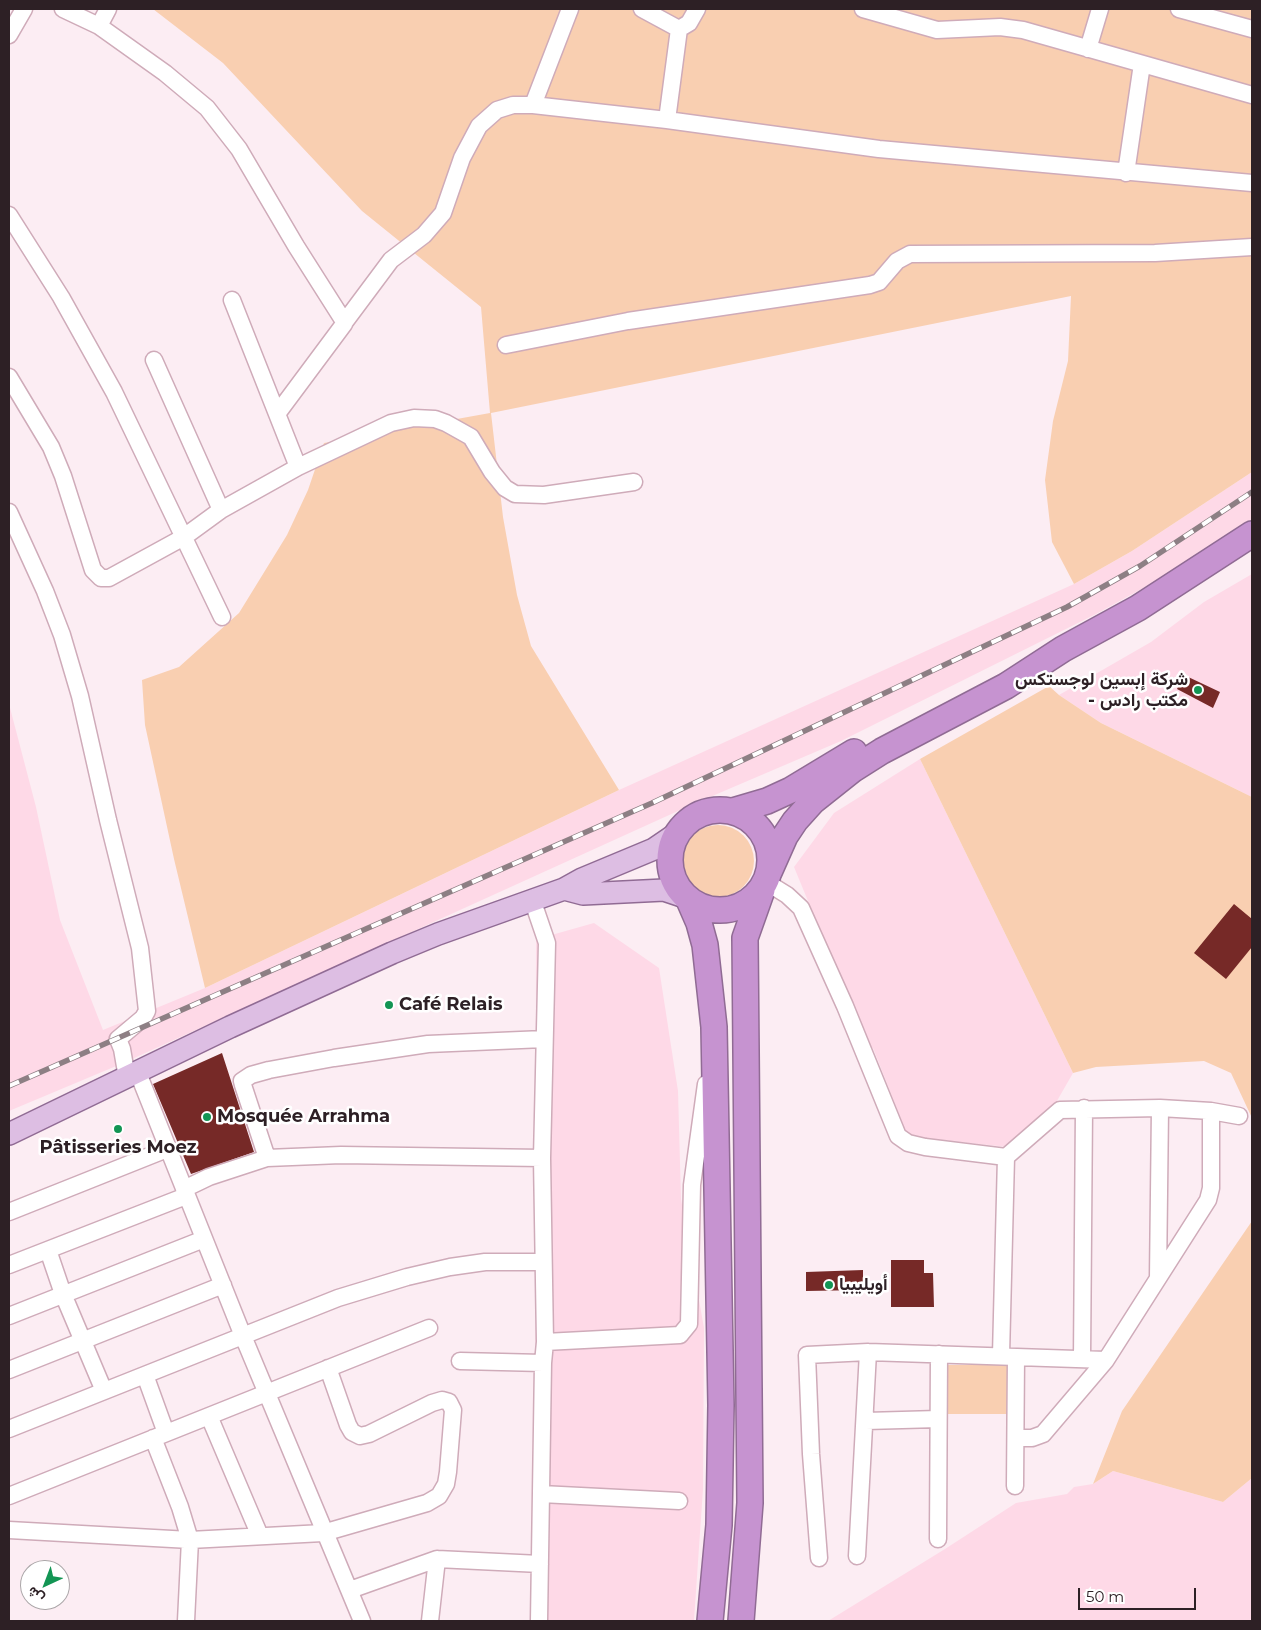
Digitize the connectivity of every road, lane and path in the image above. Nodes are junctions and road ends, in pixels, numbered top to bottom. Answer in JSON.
{"nodes":[{"id":1,"x":24,"y":9,"type":"edge"},
{"id":2,"x":63,"y":9,"type":"edge"},
{"id":3,"x":108,"y":9,"type":"edge"},
{"id":4,"x":570,"y":9,"type":"edge"},
{"id":5,"x":642,"y":9,"type":"edge"},
{"id":6,"x":697,"y":9,"type":"edge"},
{"id":7,"x":863,"y":9,"type":"edge"},
{"id":8,"x":1100,"y":9,"type":"edge"},
{"id":9,"x":1179,"y":9,"type":"edge"},
{"id":10,"x":99,"y":26,"type":"junction"},
{"id":11,"x":679,"y":29,"type":"junction"},
{"id":12,"x":1252,"y":29,"type":"edge"},
{"id":13,"x":9,"y":35,"type":"edge"},
{"id":14,"x":1088,"y":49,"type":"junction"},
{"id":15,"x":1142,"y":64,"type":"junction"},
{"id":16,"x":1252,"y":95,"type":"edge"},
{"id":17,"x":533,"y":105,"type":"junction"},
{"id":18,"x":667,"y":120,"type":"junction"},
{"id":19,"x":1126,"y":173,"type":"junction"},
{"id":20,"x":1252,"y":183,"type":"edge"},
{"id":21,"x":9,"y":215,"type":"edge"},
{"id":22,"x":1252,"y":247,"type":"edge"},
{"id":23,"x":232,"y":300,"type":"dead end"},
{"id":24,"x":344,"y":323,"type":"junction"},
{"id":25,"x":506,"y":345,"type":"dead end"},
{"id":26,"x":154,"y":360,"type":"dead end"},
{"id":27,"x":9,"y":377,"type":"edge"},
{"id":28,"x":277,"y":414,"type":"junction"},
{"id":29,"x":298,"y":467,"type":"junction"},
{"id":30,"x":634,"y":482,"type":"dead end"},
{"id":31,"x":221,"y":510,"type":"junction"},
{"id":32,"x":9,"y":512,"type":"edge"},
{"id":33,"x":1252,"y":518,"type":"edge"},
{"id":34,"x":1252,"y":534,"type":"edge"},
{"id":35,"x":184,"y":537,"type":"junction"},
{"id":36,"x":222,"y":617,"type":"dead end"},
{"id":37,"x":733,"y":811,"type":"junction"},
{"id":38,"x":676,"y":834,"type":"junction"},
{"id":39,"x":766,"y":881,"type":"junction"},
{"id":40,"x":564,"y":889,"type":"junction"},
{"id":41,"x":687,"y":898,"type":"junction"},
{"id":42,"x":534,"y":902,"type":"junction"},
{"id":43,"x":714,"y":1027,"type":"junction"},
{"id":44,"x":544,"y":1039,"type":"junction"},
{"id":45,"x":132,"y":1076,"type":"junction"},
{"id":46,"x":1084,"y":1108,"type":"junction"},
{"id":47,"x":1160,"y":1108,"type":"junction"},
{"id":48,"x":1211,"y":1111,"type":"junction"},
{"id":49,"x":1239,"y":1116,"type":"dead end"},
{"id":50,"x":9,"y":1134,"type":"edge"},
{"id":51,"x":167,"y":1150,"type":"junction"},
{"id":52,"x":1006,"y":1157,"type":"junction"},
{"id":53,"x":267,"y":1158,"type":"junction"},
{"id":54,"x":542,"y":1158,"type":"junction"},
{"id":55,"x":185,"y":1193,"type":"junction"},
{"id":56,"x":9,"y":1212,"type":"edge"},
{"id":57,"x":204,"y":1239,"type":"junction"},
{"id":58,"x":48,"y":1250,"type":"junction"},
{"id":59,"x":543,"y":1262,"type":"junction"},
{"id":60,"x":9,"y":1265,"type":"edge"},
{"id":61,"x":1158,"y":1278,"type":"junction"},
{"id":62,"x":223,"y":1285,"type":"junction"},
{"id":63,"x":63,"y":1294,"type":"junction"},
{"id":64,"x":9,"y":1316,"type":"edge"},
{"id":65,"x":429,"y":1328,"type":"dead end"},
{"id":66,"x":243,"y":1336,"type":"junction"},
{"id":67,"x":82,"y":1341,"type":"junction"},
{"id":68,"x":545,"y":1342,"type":"junction"},
{"id":69,"x":868,"y":1352,"type":"junction"},
{"id":70,"x":939,"y":1354,"type":"junction"},
{"id":71,"x":1009,"y":1356,"type":"junction"},
{"id":72,"x":1082,"y":1359,"type":"junction"},
{"id":73,"x":1106,"y":1360,"type":"junction"},
{"id":74,"x":460,"y":1361,"type":"dead end"},
{"id":75,"x":543,"y":1363,"type":"junction"},
{"id":76,"x":328,"y":1368,"type":"junction"},
{"id":77,"x":9,"y":1370,"type":"edge"},
{"id":78,"x":145,"y":1375,"type":"junction"},
{"id":79,"x":104,"y":1391,"type":"junction"},
{"id":80,"x":267,"y":1393,"type":"junction"},
{"id":81,"x":209,"y":1416,"type":"junction"},
{"id":82,"x":938,"y":1419,"type":"junction"},
{"id":83,"x":866,"y":1421,"type":"junction"},
{"id":84,"x":9,"y":1429,"type":"edge"},
{"id":85,"x":160,"y":1435,"type":"junction"},
{"id":86,"x":1017,"y":1438,"type":"junction"},
{"id":87,"x":1015,"y":1486,"type":"dead end"},
{"id":88,"x":541,"y":1494,"type":"junction"},
{"id":89,"x":9,"y":1496,"type":"edge"},
{"id":90,"x":679,"y":1501,"type":"dead end"},
{"id":91,"x":9,"y":1530,"type":"edge"},
{"id":92,"x":324,"y":1533,"type":"junction"},
{"id":93,"x":260,"y":1536,"type":"junction"},
{"id":94,"x":938,"y":1538,"type":"dead end"},
{"id":95,"x":190,"y":1540,"type":"junction"},
{"id":96,"x":857,"y":1556,"type":"dead end"},
{"id":97,"x":438,"y":1558,"type":"junction"},
{"id":98,"x":819,"y":1558,"type":"dead end"},
{"id":99,"x":540,"y":1564,"type":"junction"},
{"id":100,"x":350,"y":1590,"type":"junction"},
{"id":101,"x":186,"y":1621,"type":"edge"},
{"id":102,"x":362,"y":1621,"type":"edge"},
{"id":103,"x":430,"y":1621,"type":"edge"},
{"id":104,"x":539,"y":1621,"type":"edge"},
{"id":105,"x":710,"y":1621,"type":"edge"},
{"id":106,"x":741,"y":1621,"type":"edge"}],
"edges":[{"from":1,"to":13,"type":"street"},
{"from":2,"to":10,"type":"street"},
{"from":3,"to":10,"type":"street"},
{"from":4,"to":17,"type":"street"},
{"from":5,"to":11,"type":"street"},
{"from":6,"to":11,"type":"street"},
{"from":7,"to":14,"type":"street"},
{"from":8,"to":14,"type":"street"},
{"from":9,"to":12,"type":"street"},
{"from":10,"to":24,"type":"street"},
{"from":11,"to":18,"type":"street"},
{"from":14,"to":15,"type":"street"},
{"from":15,"to":16,"type":"street"},
{"from":15,"to":19,"type":"street"},
{"from":17,"to":18,"type":"street"},
{"from":17,"to":24,"type":"street"},
{"from":18,"to":19,"type":"street"},
{"from":19,"to":20,"type":"street"},
{"from":21,"to":35,"type":"street"},
{"from":22,"to":25,"type":"street"},
{"from":23,"to":28,"type":"street"},
{"from":24,"to":28,"type":"street"},
{"from":26,"to":31,"type":"street"},
{"from":27,"to":35,"type":"street"},
{"from":28,"to":29,"type":"street"},
{"from":29,"to":30,"type":"street"},
{"from":29,"to":31,"type":"street"},
{"from":31,"to":35,"type":"street"},
{"from":32,"to":45,"type":"street"},
{"from":33,"to":37,"type":"highway"},
{"from":34,"to":39,"type":"highway"},
{"from":35,"to":36,"type":"street"},
{"from":37,"to":38,"type":"highway"},
{"from":37,"to":39,"type":"highway"},
{"from":38,"to":40,"type":"main road"},
{"from":38,"to":41,"type":"highway"},
{"from":39,"to":41,"type":"highway"},
{"from":39,"to":52,"type":"street"},
{"from":39,"to":106,"type":"highway"},
{"from":40,"to":41,"type":"main road"},
{"from":40,"to":42,"type":"main road"},
{"from":41,"to":43,"type":"highway"},
{"from":42,"to":44,"type":"street"},
{"from":42,"to":45,"type":"main road"},
{"from":43,"to":68,"type":"street"},
{"from":43,"to":105,"type":"highway"},
{"from":44,"to":53,"type":"street"},
{"from":44,"to":54,"type":"street"},
{"from":45,"to":50,"type":"main road"},
{"from":45,"to":51,"type":"street"},
{"from":46,"to":47,"type":"street"},
{"from":46,"to":52,"type":"street"},
{"from":46,"to":72,"type":"street"},
{"from":47,"to":48,"type":"street"},
{"from":47,"to":61,"type":"street"},
{"from":48,"to":49,"type":"street"},
{"from":48,"to":61,"type":"street"},
{"from":51,"to":55,"type":"street"},
{"from":51,"to":56,"type":"street"},
{"from":52,"to":71,"type":"street"},
{"from":53,"to":54,"type":"street"},
{"from":53,"to":55,"type":"street"},
{"from":54,"to":59,"type":"street"},
{"from":55,"to":57,"type":"street"},
{"from":55,"to":58,"type":"street"},
{"from":57,"to":62,"type":"street"},
{"from":57,"to":63,"type":"street"},
{"from":58,"to":60,"type":"street"},
{"from":58,"to":63,"type":"street"},
{"from":59,"to":66,"type":"street"},
{"from":59,"to":68,"type":"street"},
{"from":61,"to":73,"type":"street"},
{"from":62,"to":66,"type":"street"},
{"from":62,"to":67,"type":"street"},
{"from":63,"to":64,"type":"street"},
{"from":63,"to":67,"type":"street"},
{"from":65,"to":76,"type":"street"},
{"from":66,"to":78,"type":"street"},
{"from":66,"to":80,"type":"street"},
{"from":67,"to":77,"type":"street"},
{"from":67,"to":79,"type":"street"},
{"from":68,"to":75,"type":"street"},
{"from":69,"to":70,"type":"street"},
{"from":69,"to":83,"type":"street"},
{"from":69,"to":98,"type":"street"},
{"from":70,"to":71,"type":"street"},
{"from":70,"to":82,"type":"street"},
{"from":71,"to":72,"type":"street"},
{"from":71,"to":86,"type":"street"},
{"from":72,"to":73,"type":"street"},
{"from":73,"to":86,"type":"street"},
{"from":74,"to":75,"type":"street"},
{"from":75,"to":88,"type":"street"},
{"from":76,"to":80,"type":"street"},
{"from":76,"to":92,"type":"street"},
{"from":78,"to":79,"type":"street"},
{"from":78,"to":85,"type":"street"},
{"from":79,"to":84,"type":"street"},
{"from":80,"to":81,"type":"street"},
{"from":80,"to":92,"type":"street"},
{"from":81,"to":85,"type":"street"},
{"from":81,"to":93,"type":"street"},
{"from":82,"to":83,"type":"street"},
{"from":82,"to":94,"type":"street"},
{"from":83,"to":96,"type":"street"},
{"from":85,"to":89,"type":"street"},
{"from":85,"to":95,"type":"street"},
{"from":86,"to":87,"type":"street"},
{"from":88,"to":90,"type":"street"},
{"from":88,"to":99,"type":"street"},
{"from":91,"to":95,"type":"street"},
{"from":92,"to":93,"type":"street"},
{"from":92,"to":100,"type":"street"},
{"from":93,"to":95,"type":"street"},
{"from":95,"to":101,"type":"street"},
{"from":97,"to":99,"type":"street"},
{"from":97,"to":100,"type":"street"},
{"from":97,"to":103,"type":"street"},
{"from":99,"to":104,"type":"street"},
{"from":100,"to":102,"type":"street"}]}
